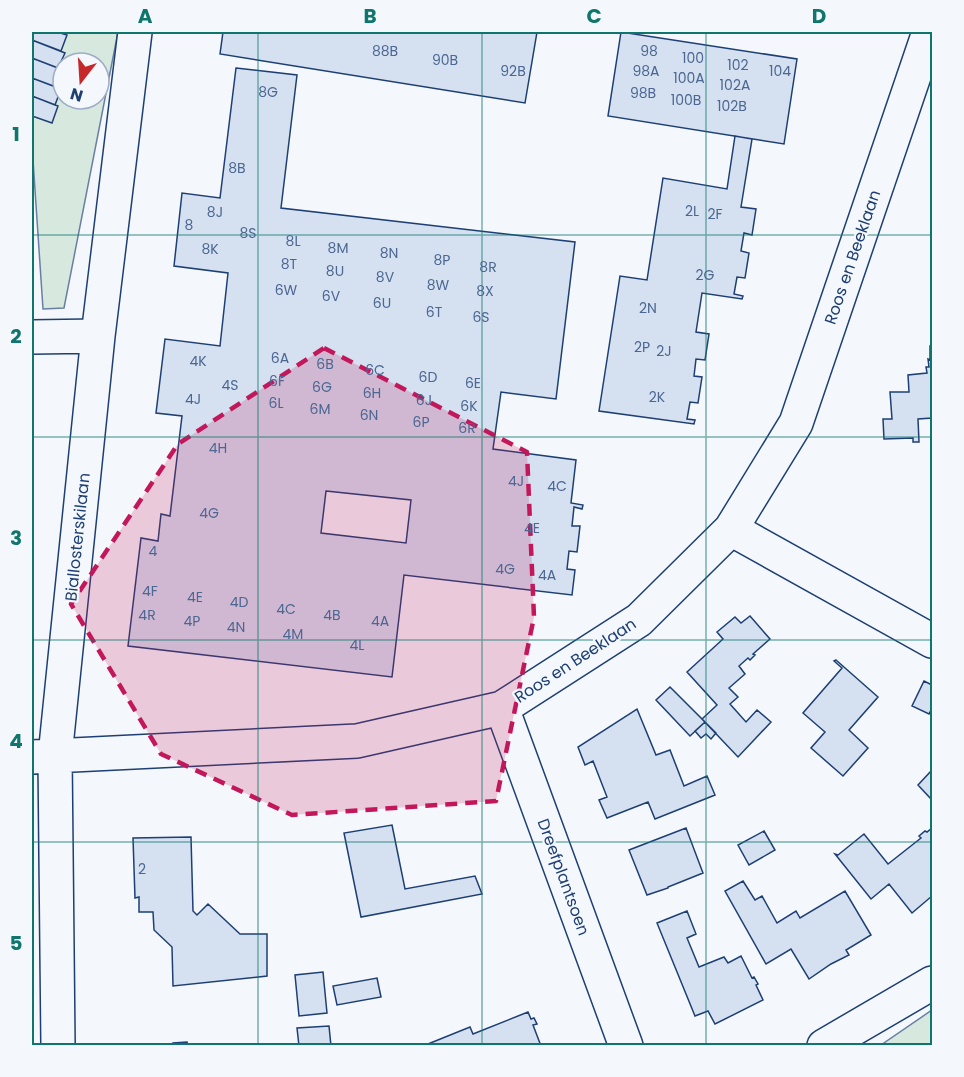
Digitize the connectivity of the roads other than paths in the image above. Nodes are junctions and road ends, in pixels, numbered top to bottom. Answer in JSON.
{"nodes":[{"id":1,"x":135,"y":32,"type":"edge"},
{"id":2,"x":929,"y":32,"type":"edge"},
{"id":3,"x":98,"y":336,"type":"junction"},
{"id":4,"x":32,"y":337,"type":"edge"},
{"id":5,"x":731,"y":529,"type":"junction"},
{"id":6,"x":933,"y":641,"type":"edge"},
{"id":7,"x":502,"y":708,"type":"junction"},
{"id":8,"x":43,"y":756,"type":"edge"},
{"id":9,"x":933,"y":983,"type":"edge"},
{"id":10,"x":58,"y":1046,"type":"edge"},
{"id":11,"x":626,"y":1046,"type":"edge"},
{"id":12,"x":824,"y":1046,"type":"edge"}],
"edges":[{"from":1,"to":3,"type":"street","name":"Biallosterskilaan"},
{"from":2,"to":5,"type":"street","name":"Roos en Beeklaan"},
{"from":3,"to":4,"type":"street"},
{"from":3,"to":8,"type":"street","name":"Biallosterskilaan"},
{"from":5,"to":6,"type":"street"},
{"from":5,"to":7,"type":"street","name":"Roos en Beeklaan"},
{"from":7,"to":8,"type":"street","name":"Roos en Beeklaan"},
{"from":7,"to":11,"type":"street","name":"Dreefplantsoen"},
{"from":8,"to":10,"type":"street","name":"Biallosterskilaan"},
{"from":9,"to":12,"type":"street"}]}
